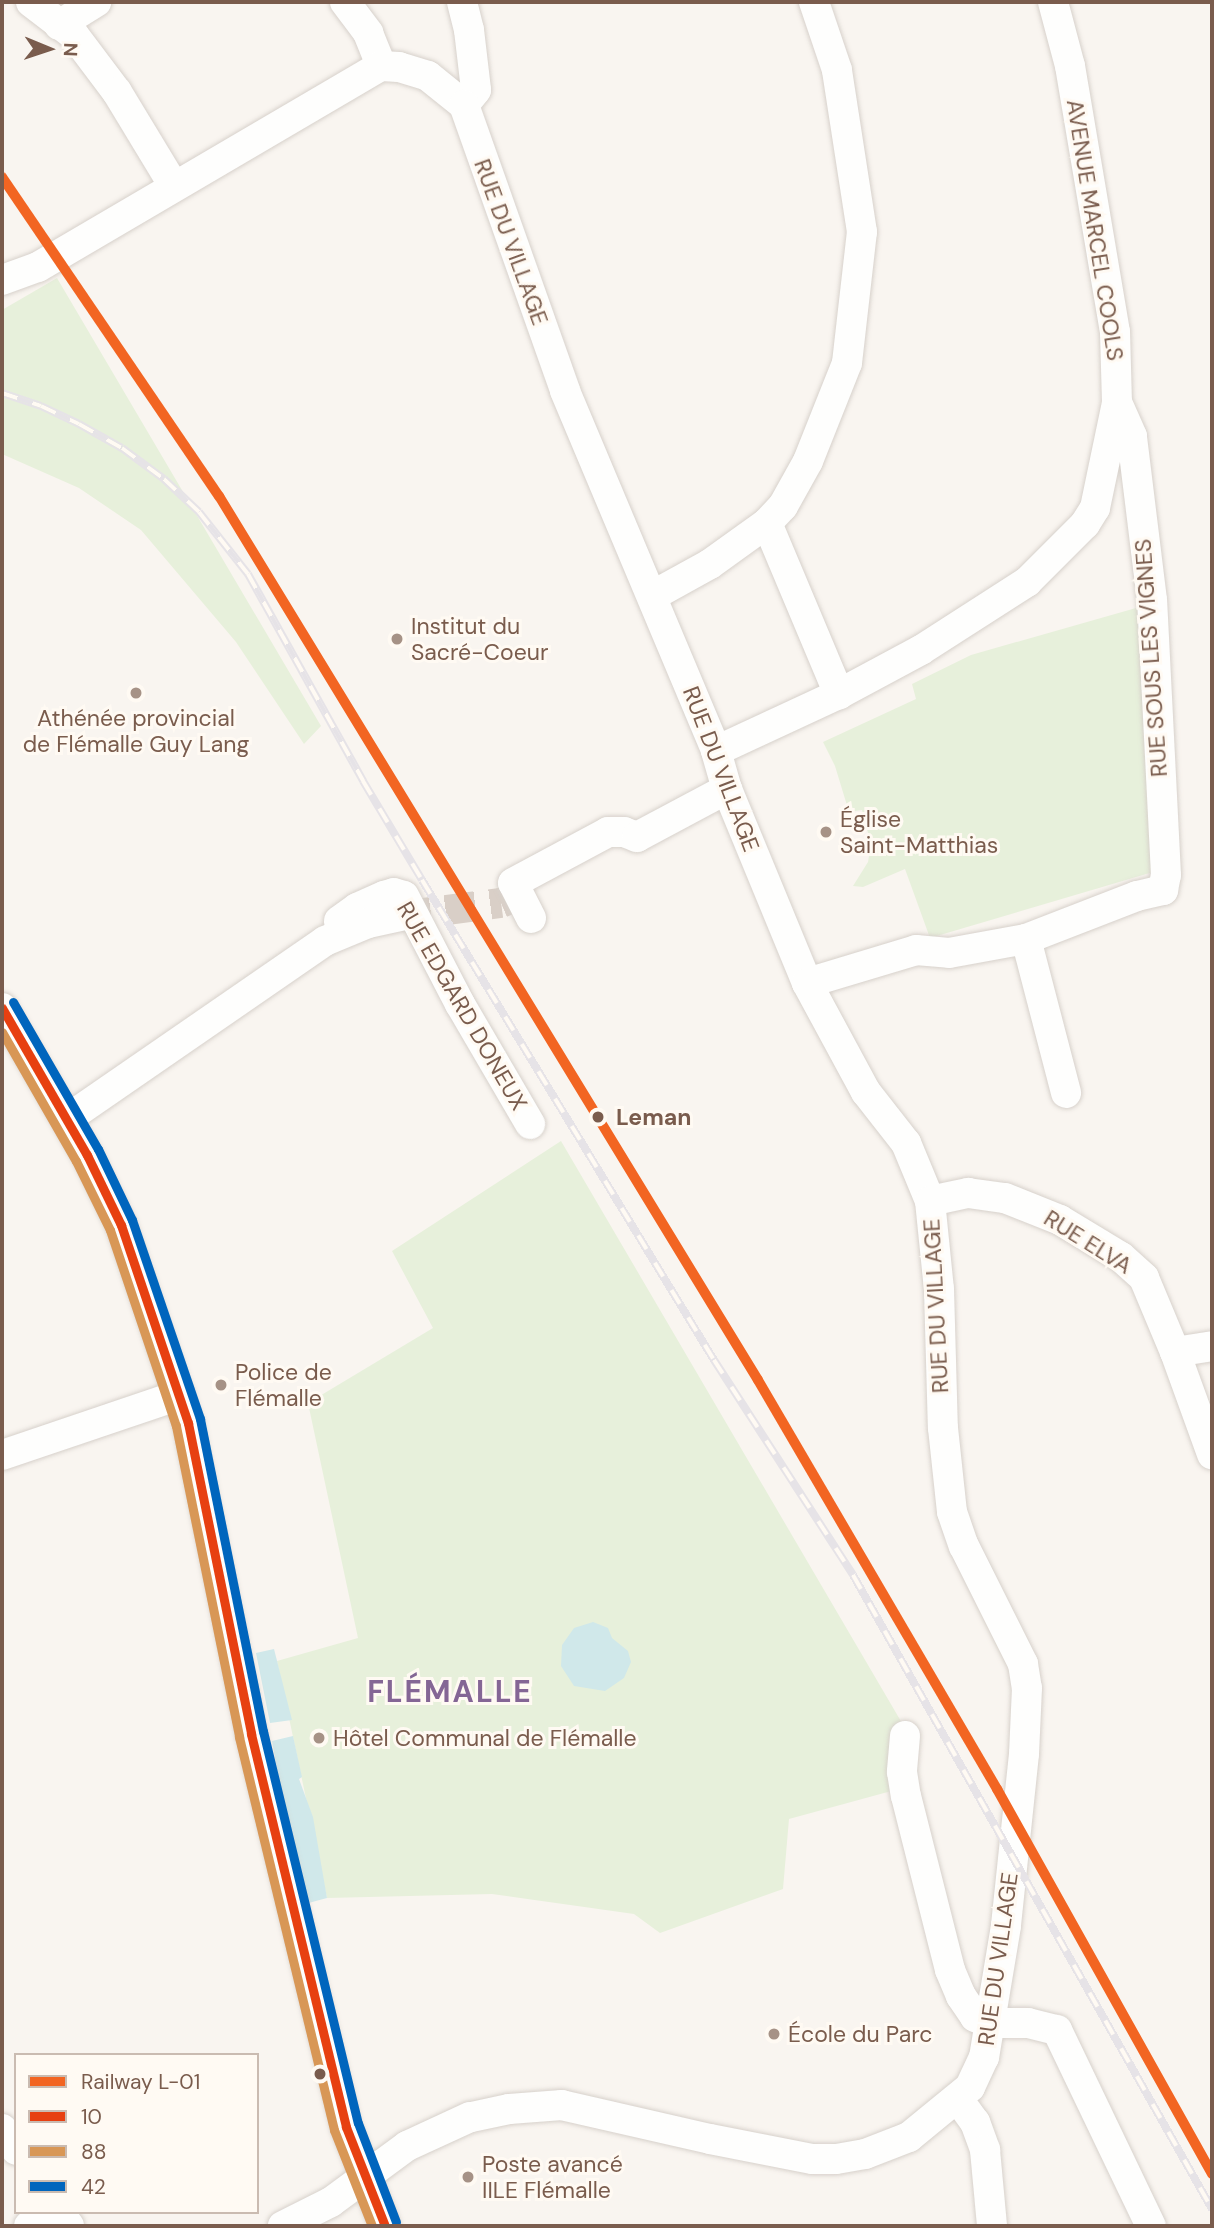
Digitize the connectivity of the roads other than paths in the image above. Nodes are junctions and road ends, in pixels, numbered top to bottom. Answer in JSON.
{"nodes":[{"id":1,"x":31,"y":2,"type":"edge"},
{"id":2,"x":96,"y":2,"type":"edge"},
{"id":3,"x":345,"y":2,"type":"edge"},
{"id":4,"x":462,"y":2,"type":"edge"},
{"id":5,"x":814,"y":2,"type":"edge"},
{"id":6,"x":1054,"y":2,"type":"edge"},
{"id":7,"x":59,"y":25,"type":"junction"},
{"id":8,"x":381,"y":66,"type":"junction"},
{"id":9,"x":464,"y":105,"type":"junction"},
{"id":10,"x":174,"y":186,"type":"junction"},
{"id":11,"x":2,"y":280,"type":"edge"},
{"id":12,"x":1117,"y":403,"type":"junction"},
{"id":13,"x":1095,"y":508,"type":"junction"},
{"id":14,"x":1140,"y":520,"type":"junction"},
{"id":15,"x":767,"y":523,"type":"junction"},
{"id":16,"x":652,"y":596,"type":"junction"},
{"id":17,"x":839,"y":694,"type":"junction"},
{"id":18,"x":716,"y":751,"type":"junction"},
{"id":19,"x":727,"y":789,"type":"junction"},
{"id":20,"x":530,"y":905,"type":"tunnel mouth"},
{"id":21,"x":401,"y":916,"type":"tunnel mouth"},
{"id":22,"x":1026,"y":939,"type":"junction"},
{"id":23,"x":325,"y":941,"type":"junction"},
{"id":24,"x":807,"y":983,"type":"junction"},
{"id":25,"x":2,"y":1009,"type":"edge"},
{"id":26,"x":1066,"y":1093,"type":"dead end"},
{"id":27,"x":67,"y":1119,"type":"junction"},
{"id":28,"x":530,"y":1124,"type":"dead end"},
{"id":29,"x":930,"y":1202,"type":"junction"},
{"id":30,"x":1212,"y":1346,"type":"edge"},
{"id":31,"x":1175,"y":1352,"type":"junction"},
{"id":32,"x":179,"y":1395,"type":"junction"},
{"id":33,"x":1212,"y":1454,"type":"edge"},
{"id":34,"x":2,"y":1455,"type":"edge"},
{"id":35,"x":905,"y":1736,"type":"dead end"},
{"id":36,"x":990,"y":2023,"type":"junction"},
{"id":37,"x":958,"y":2099,"type":"junction"},
{"id":38,"x":2,"y":2130,"type":"edge"},
{"id":39,"x":14,"y":2147,"type":"edge"},
{"id":40,"x":368,"y":2178,"type":"junction"},
{"id":41,"x":44,"y":2214,"type":"edge"},
{"id":42,"x":29,"y":2226,"type":"edge"},
{"id":43,"x":283,"y":2226,"type":"edge"},
{"id":44,"x":385,"y":2226,"type":"edge"},
{"id":45,"x":992,"y":2226,"type":"edge"},
{"id":46,"x":1151,"y":2226,"type":"edge"}],
"edges":[{"from":1,"to":7,"type":"street"},
{"from":2,"to":7,"type":"street"},
{"from":3,"to":8,"type":"street"},
{"from":4,"to":9,"type":"street"},
{"from":5,"to":15,"type":"street"},
{"from":6,"to":12,"type":"street","name":"AVENUE MARCEL COOLS"},
{"from":7,"to":10,"type":"street"},
{"from":8,"to":9,"type":"street"},
{"from":8,"to":10,"type":"street"},
{"from":9,"to":16,"type":"street","name":"RUE DU VILLAGE"},
{"from":10,"to":11,"type":"street"},
{"from":12,"to":13,"type":"street","name":"AVENUE MARCEL COOLS"},
{"from":12,"to":14,"type":"street","name":"RUE SOUS LES VIGNES"},
{"from":13,"to":14,"type":"street"},
{"from":13,"to":17,"type":"street","name":"AVENUE MARCEL COOLS"},
{"from":14,"to":22,"type":"street","name":"RUE SOUS LES VIGNES"},
{"from":15,"to":16,"type":"street"},
{"from":15,"to":17,"type":"street"},
{"from":16,"to":18,"type":"street","name":"RUE DU VILLAGE"},
{"from":17,"to":18,"type":"street","name":"AVENUE MARCEL COOLS"},
{"from":18,"to":19,"type":"street","name":"RUE DU VILLAGE"},
{"from":19,"to":20,"type":"street"},
{"from":19,"to":24,"type":"street","name":"RUE DU VILLAGE"},
{"from":21,"to":23,"type":"street","name":"RUE EDGARD DONEUX"},
{"from":22,"to":24,"type":"street"},
{"from":22,"to":26,"type":"street"},
{"from":23,"to":27,"type":"street","name":"RUE EDGARD DONEUX"},
{"from":23,"to":28,"type":"street","name":"RUE EDGARD DONEUX"},
{"from":24,"to":29,"type":"street","name":"RUE DU VILLAGE"},
{"from":25,"to":27,"type":"street"},
{"from":27,"to":32,"type":"street"},
{"from":29,"to":31,"type":"street","name":"RUE ELVA"},
{"from":29,"to":36,"type":"street","name":"RUE DU VILLAGE"},
{"from":30,"to":31,"type":"street"},
{"from":31,"to":33,"type":"street","name":"RUE ELVA"},
{"from":32,"to":34,"type":"street"},
{"from":32,"to":40,"type":"street"},
{"from":35,"to":36,"type":"street"},
{"from":36,"to":37,"type":"street","name":"RUE DU VILLAGE"},
{"from":36,"to":46,"type":"street"},
{"from":37,"to":40,"type":"street","name":"RUE DU VILLAGE"},
{"from":37,"to":45,"type":"street"},
{"from":38,"to":39,"type":"street"},
{"from":40,"to":43,"type":"street","name":"RUE DU VILLAGE"},
{"from":40,"to":44,"type":"street"},
{"from":41,"to":42,"type":"street"}]}
